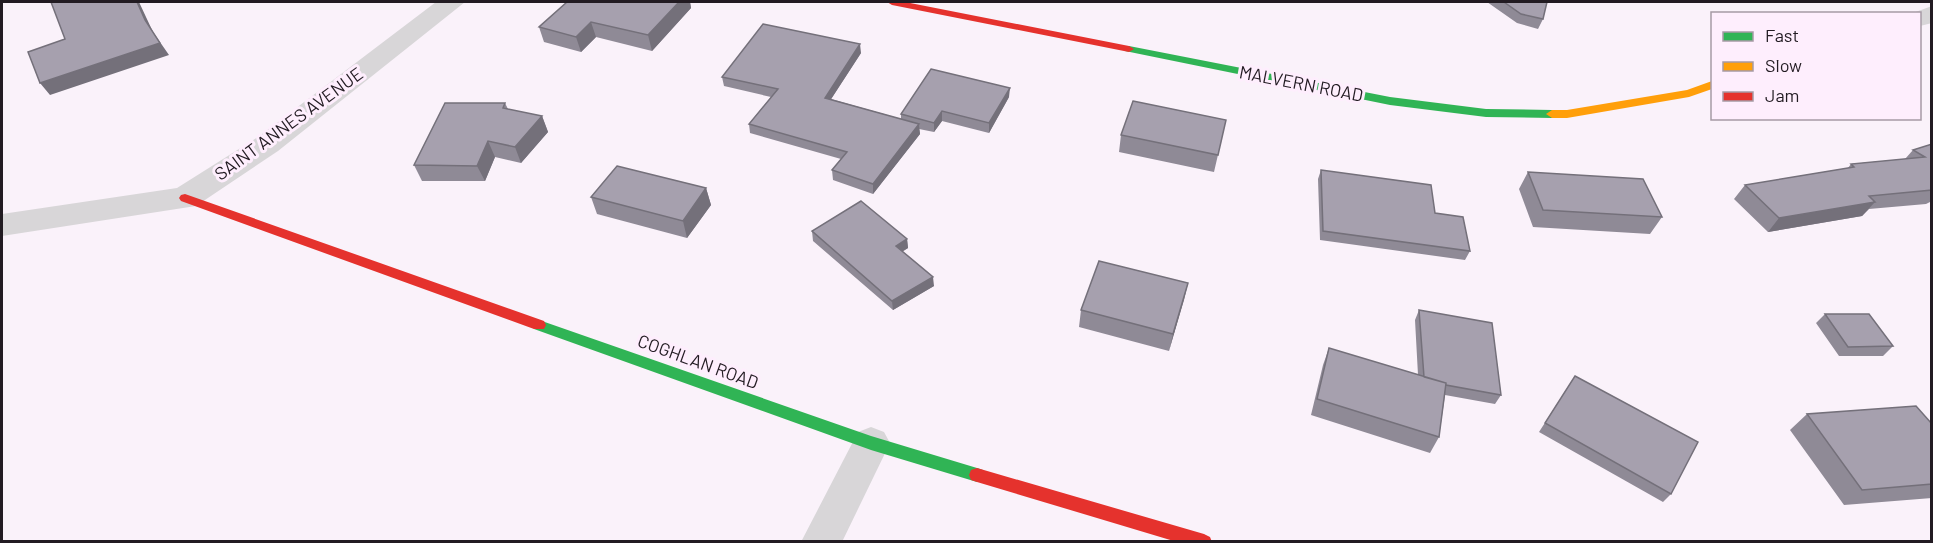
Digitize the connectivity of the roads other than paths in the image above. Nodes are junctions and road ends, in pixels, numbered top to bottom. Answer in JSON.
{"nodes":[{"id":1,"x":452,"y":2,"type":"edge"},
{"id":2,"x":892,"y":2,"type":"edge"},
{"id":3,"x":1711,"y":86,"type":"edge"},
{"id":4,"x":185,"y":198,"type":"junction"},
{"id":5,"x":2,"y":225,"type":"edge"},
{"id":6,"x":871,"y":443,"type":"junction"},
{"id":7,"x":821,"y":542,"type":"edge"},
{"id":8,"x":1204,"y":542,"type":"edge"}],
"edges":[{"from":1,"to":4,"type":"street","name":"SAINT ANNES AVENUE"},
{"from":2,"to":3,"type":"street","name":"MALVERN ROAD"},
{"from":4,"to":5,"type":"street","name":"SAINT ANNES AVENUE"},
{"from":4,"to":6,"type":"street","name":"COGHLAN ROAD"},
{"from":6,"to":7,"type":"street"},
{"from":6,"to":8,"type":"street","name":"COGHLAN ROAD"}]}
